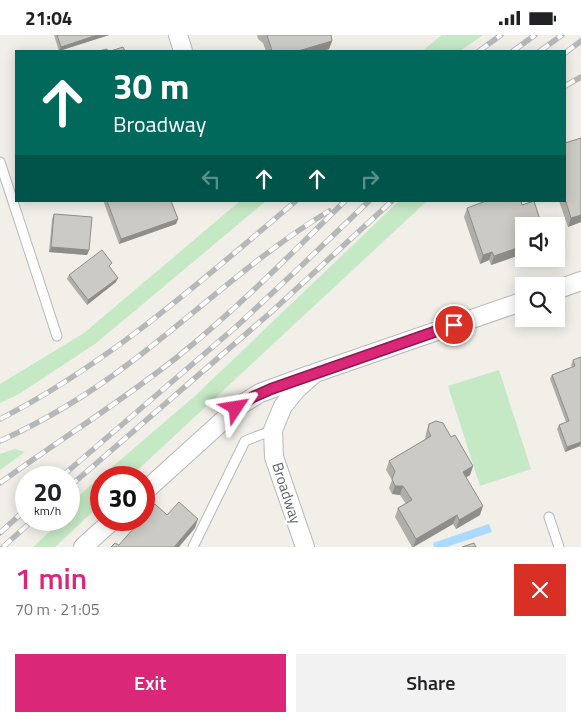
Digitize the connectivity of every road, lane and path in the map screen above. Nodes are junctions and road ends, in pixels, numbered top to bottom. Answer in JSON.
{"nodes":[{"id":1,"x":178,"y":35,"type":"edge"},
{"id":2,"x":183,"y":50,"type":"edge"},
{"id":3,"x":0,"y":162,"type":"edge"},
{"id":4,"x":581,"y":281,"type":"edge"},
{"id":5,"x":565,"y":287,"type":"edge"},
{"id":6,"x":515,"y":304,"type":"edge"},
{"id":7,"x":57,"y":336,"type":"dead end"},
{"id":8,"x":315,"y":373,"type":"junction"},
{"id":9,"x":273,"y":430,"type":"junction"},
{"id":10,"x":155,"y":482,"type":"edge"},
{"id":11,"x":549,"y":517,"type":"dead end"},
{"id":12,"x":100,"y":531,"type":"edge"},
{"id":13,"x":83,"y":547,"type":"edge"},
{"id":14,"x":193,"y":547,"type":"edge"},
{"id":15,"x":305,"y":547,"type":"edge"},
{"id":16,"x":559,"y":547,"type":"edge"}],
"edges":[{"from":1,"to":2,"type":"street"},
{"from":3,"to":7,"type":"lane"},
{"from":4,"to":5,"type":"street"},
{"from":6,"to":8,"type":"street","name":"Broadway"},
{"from":8,"to":9,"type":"street","name":"Broadway"},
{"from":8,"to":10,"type":"street"},
{"from":9,"to":14,"type":"lane"},
{"from":9,"to":15,"type":"street","name":"Broadway"},
{"from":11,"to":16,"type":"lane"},
{"from":12,"to":13,"type":"street"}]}
